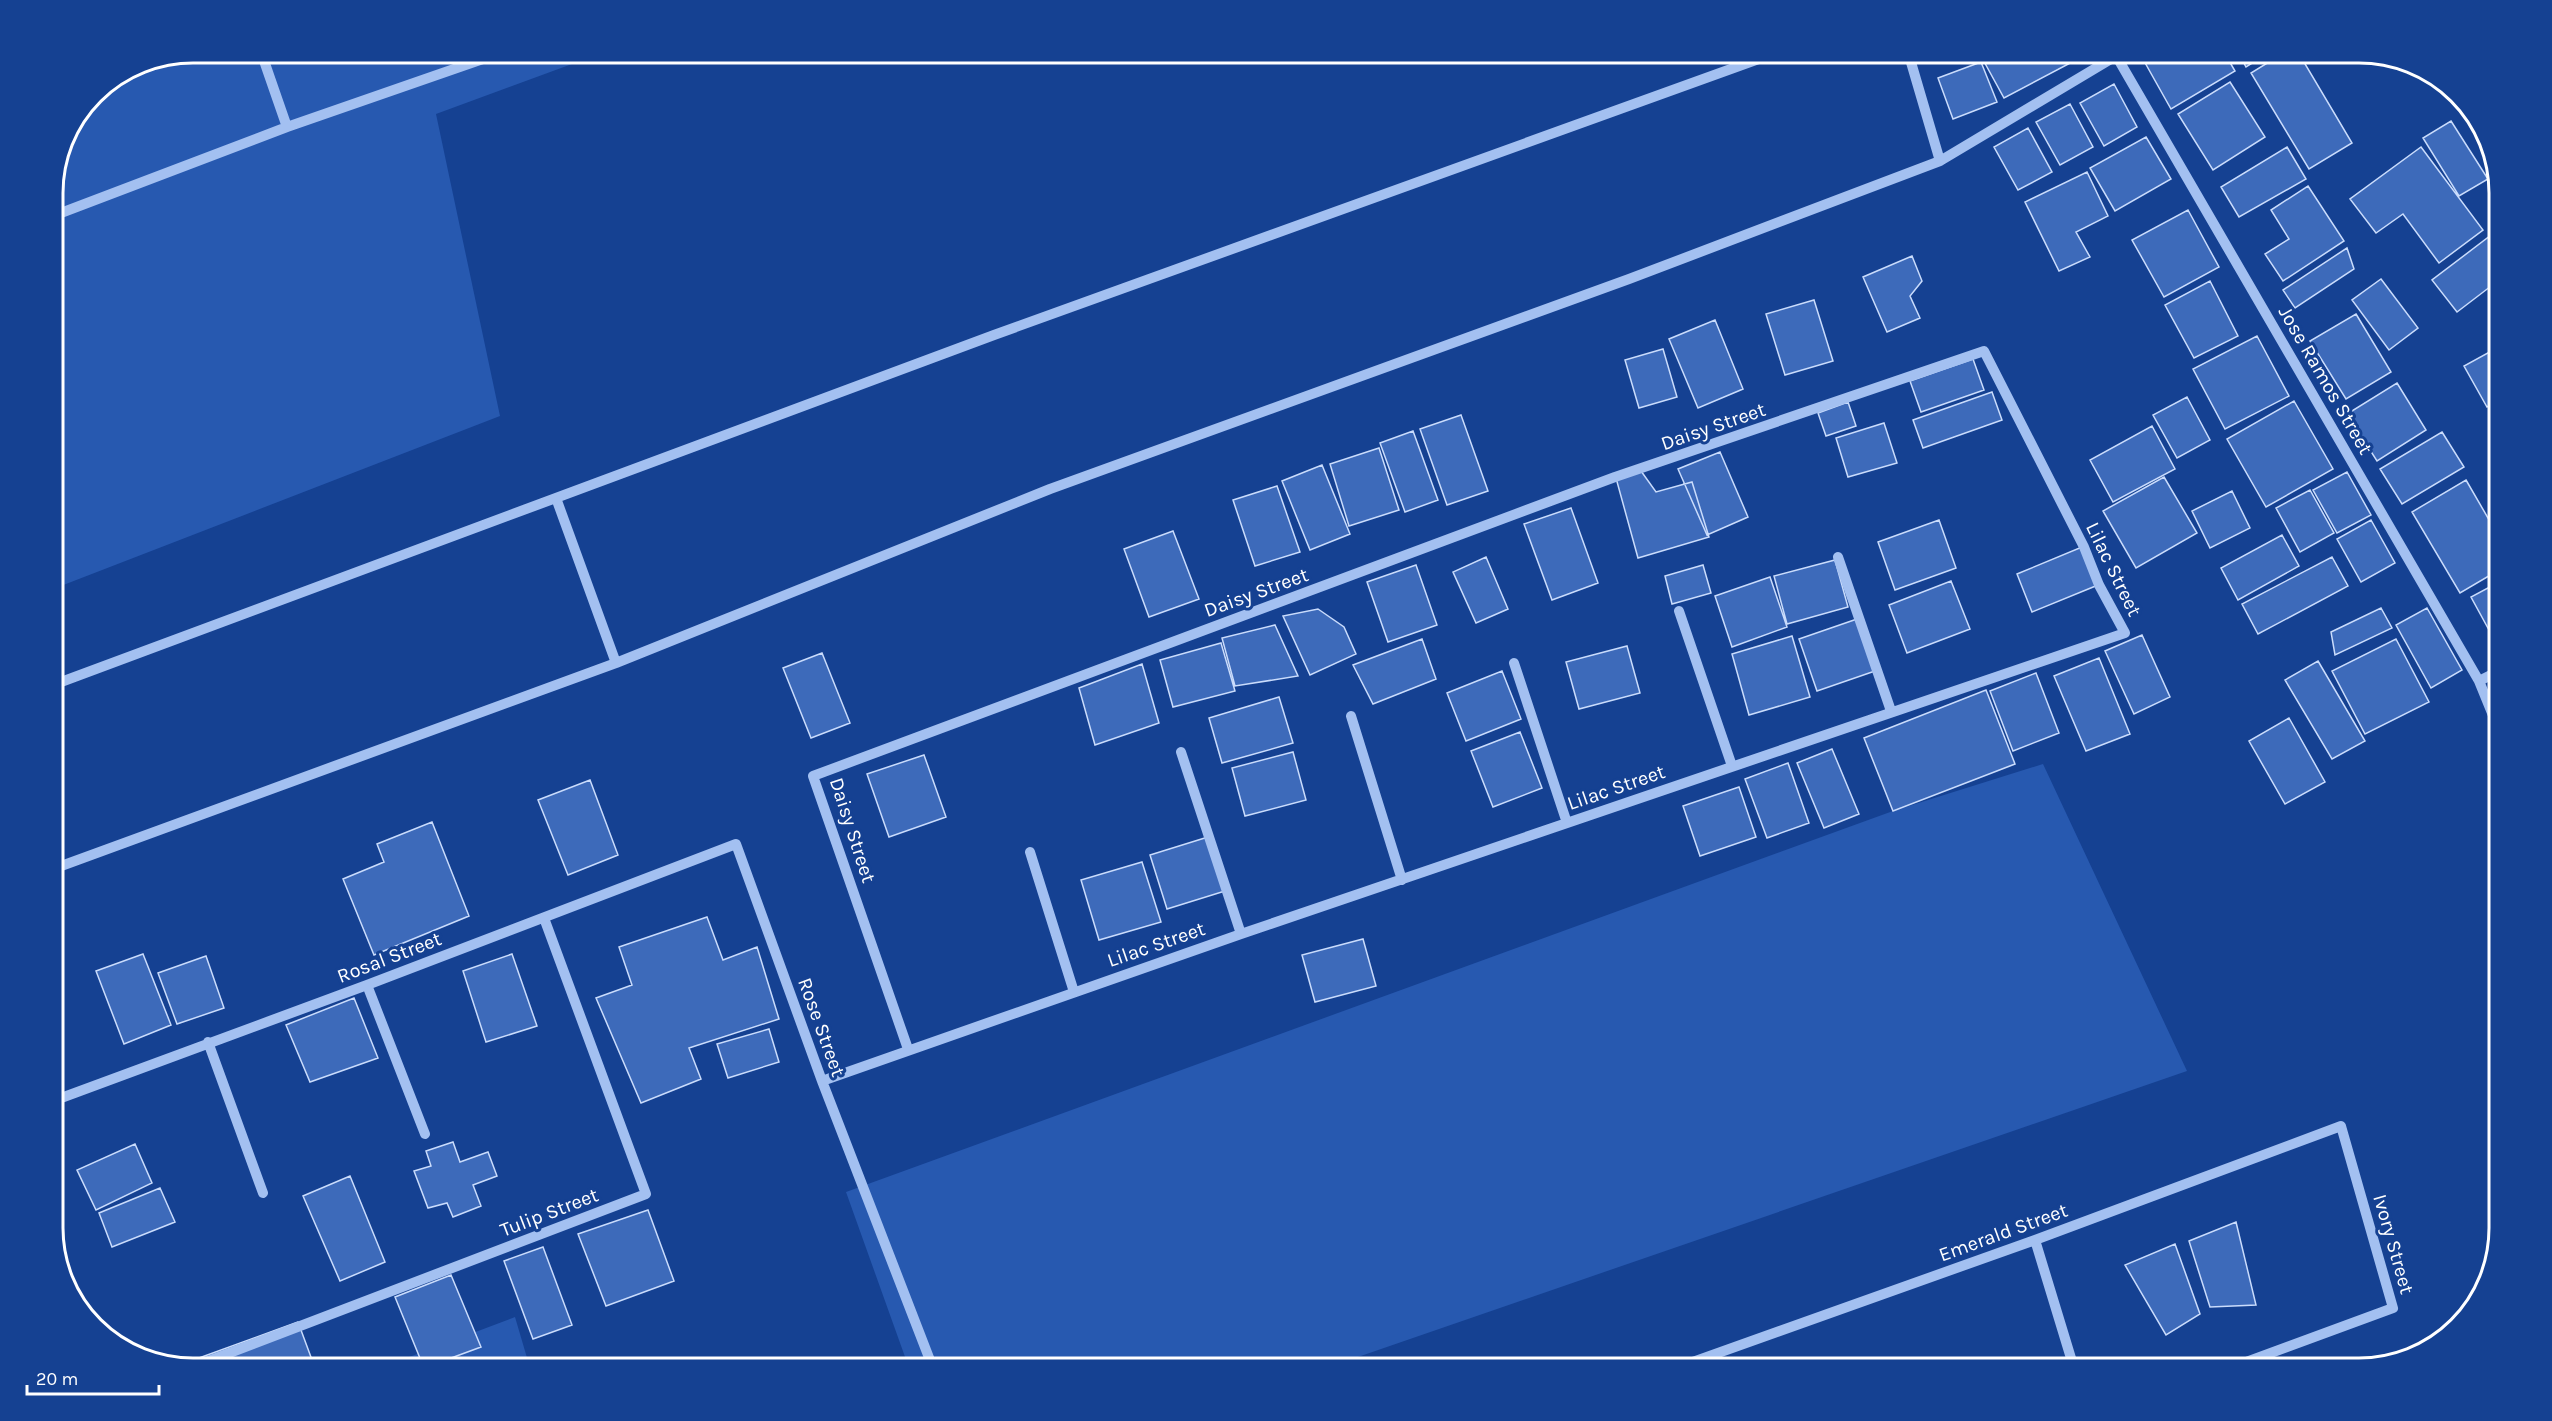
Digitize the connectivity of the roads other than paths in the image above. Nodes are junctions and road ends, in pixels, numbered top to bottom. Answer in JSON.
{"nodes":[{"id":1,"x":265,"y":63,"type":"edge"},
{"id":2,"x":471,"y":63,"type":"edge"},
{"id":3,"x":1748,"y":63,"type":"edge"},
{"id":4,"x":1911,"y":63,"type":"edge"},
{"id":5,"x":2100,"y":63,"type":"edge"},
{"id":6,"x":2120,"y":63,"type":"edge"},
{"id":7,"x":287,"y":127,"type":"junction"},
{"id":8,"x":1940,"y":161,"type":"junction"},
{"id":9,"x":63,"y":212,"type":"edge"},
{"id":10,"x":1984,"y":351,"type":"joint"},
{"id":11,"x":556,"y":498,"type":"junction"},
{"id":12,"x":1838,"y":557,"type":"dead end"},
{"id":13,"x":1679,"y":612,"type":"dead end"},
{"id":14,"x":616,"y":663,"type":"junction"},
{"id":15,"x":1514,"y":663,"type":"dead end"},
{"id":16,"x":2489,"y":676,"type":"edge"},
{"id":17,"x":63,"y":681,"type":"edge"},
{"id":18,"x":2480,"y":681,"type":"junction"},
{"id":19,"x":2489,"y":704,"type":"edge"},
{"id":20,"x":1891,"y":711,"type":"junction"},
{"id":21,"x":1351,"y":716,"type":"dead end"},
{"id":22,"x":1181,"y":752,"type":"dead end"},
{"id":23,"x":1732,"y":766,"type":"junction"},
{"id":24,"x":1567,"y":823,"type":"junction"},
{"id":25,"x":735,"y":844,"type":"joint"},
{"id":26,"x":1030,"y":852,"type":"dead end"},
{"id":27,"x":63,"y":865,"type":"edge"},
{"id":28,"x":1402,"y":880,"type":"junction"},
{"id":29,"x":544,"y":918,"type":"junction"},
{"id":30,"x":1241,"y":934,"type":"junction"},
{"id":31,"x":367,"y":985,"type":"junction"},
{"id":32,"x":1074,"y":992,"type":"junction"},
{"id":33,"x":208,"y":1042,"type":"junction"},
{"id":34,"x":908,"y":1049,"type":"junction"},
{"id":35,"x":822,"y":1081,"type":"junction"},
{"id":36,"x":63,"y":1097,"type":"edge"},
{"id":37,"x":2341,"y":1126,"type":"joint"},
{"id":38,"x":425,"y":1134,"type":"dead end"},
{"id":39,"x":263,"y":1194,"type":"dead end"},
{"id":40,"x":2035,"y":1240,"type":"junction"},
{"id":41,"x":216,"y":1358,"type":"edge"},
{"id":42,"x":929,"y":1358,"type":"edge"},
{"id":43,"x":1704,"y":1358,"type":"edge"},
{"id":44,"x":2071,"y":1358,"type":"edge"},
{"id":45,"x":2257,"y":1358,"type":"edge"}],
"edges":[{"from":1,"to":7,"type":"street"},
{"from":2,"to":7,"type":"street"},
{"from":3,"to":11,"type":"street"},
{"from":4,"to":8,"type":"street"},
{"from":5,"to":8,"type":"street"},
{"from":6,"to":18,"type":"street","name":"Jose Ramos Street"},
{"from":7,"to":9,"type":"street"},
{"from":8,"to":14,"type":"street"},
{"from":10,"to":20,"type":"street","name":"Lilac Street"},
{"from":10,"to":34,"type":"street","name":"Daisy Street"},
{"from":11,"to":14,"type":"street"},
{"from":11,"to":17,"type":"street"},
{"from":12,"to":20,"type":"street"},
{"from":13,"to":23,"type":"street"},
{"from":14,"to":27,"type":"street"},
{"from":15,"to":24,"type":"street"},
{"from":16,"to":18,"type":"street"},
{"from":18,"to":19,"type":"street","name":"Jose Ramos Street"},
{"from":20,"to":23,"type":"street","name":"Lilac Street"},
{"from":21,"to":28,"type":"street"},
{"from":22,"to":30,"type":"street"},
{"from":23,"to":24,"type":"street","name":"Lilac Street"},
{"from":24,"to":28,"type":"street","name":"Lilac Street"},
{"from":25,"to":29,"type":"street","name":"Rosal Street"},
{"from":25,"to":35,"type":"street","name":"Rose Street"},
{"from":26,"to":32,"type":"street"},
{"from":28,"to":30,"type":"street","name":"Lilac Street"},
{"from":29,"to":31,"type":"street","name":"Rosal Street"},
{"from":29,"to":41,"type":"street","name":"Tulip Street"},
{"from":30,"to":32,"type":"street","name":"Lilac Street"},
{"from":31,"to":33,"type":"street","name":"Rosal Street"},
{"from":31,"to":38,"type":"street"},
{"from":32,"to":34,"type":"street","name":"Lilac Street"},
{"from":33,"to":36,"type":"street","name":"Rosal Street"},
{"from":33,"to":39,"type":"street"},
{"from":34,"to":35,"type":"street","name":"Lilac Street"},
{"from":35,"to":42,"type":"street","name":"Rose Street"},
{"from":37,"to":40,"type":"street","name":"Emerald Street"},
{"from":37,"to":45,"type":"street","name":"Ivory Street"},
{"from":40,"to":43,"type":"street","name":"Emerald Street"},
{"from":40,"to":44,"type":"street"}]}
